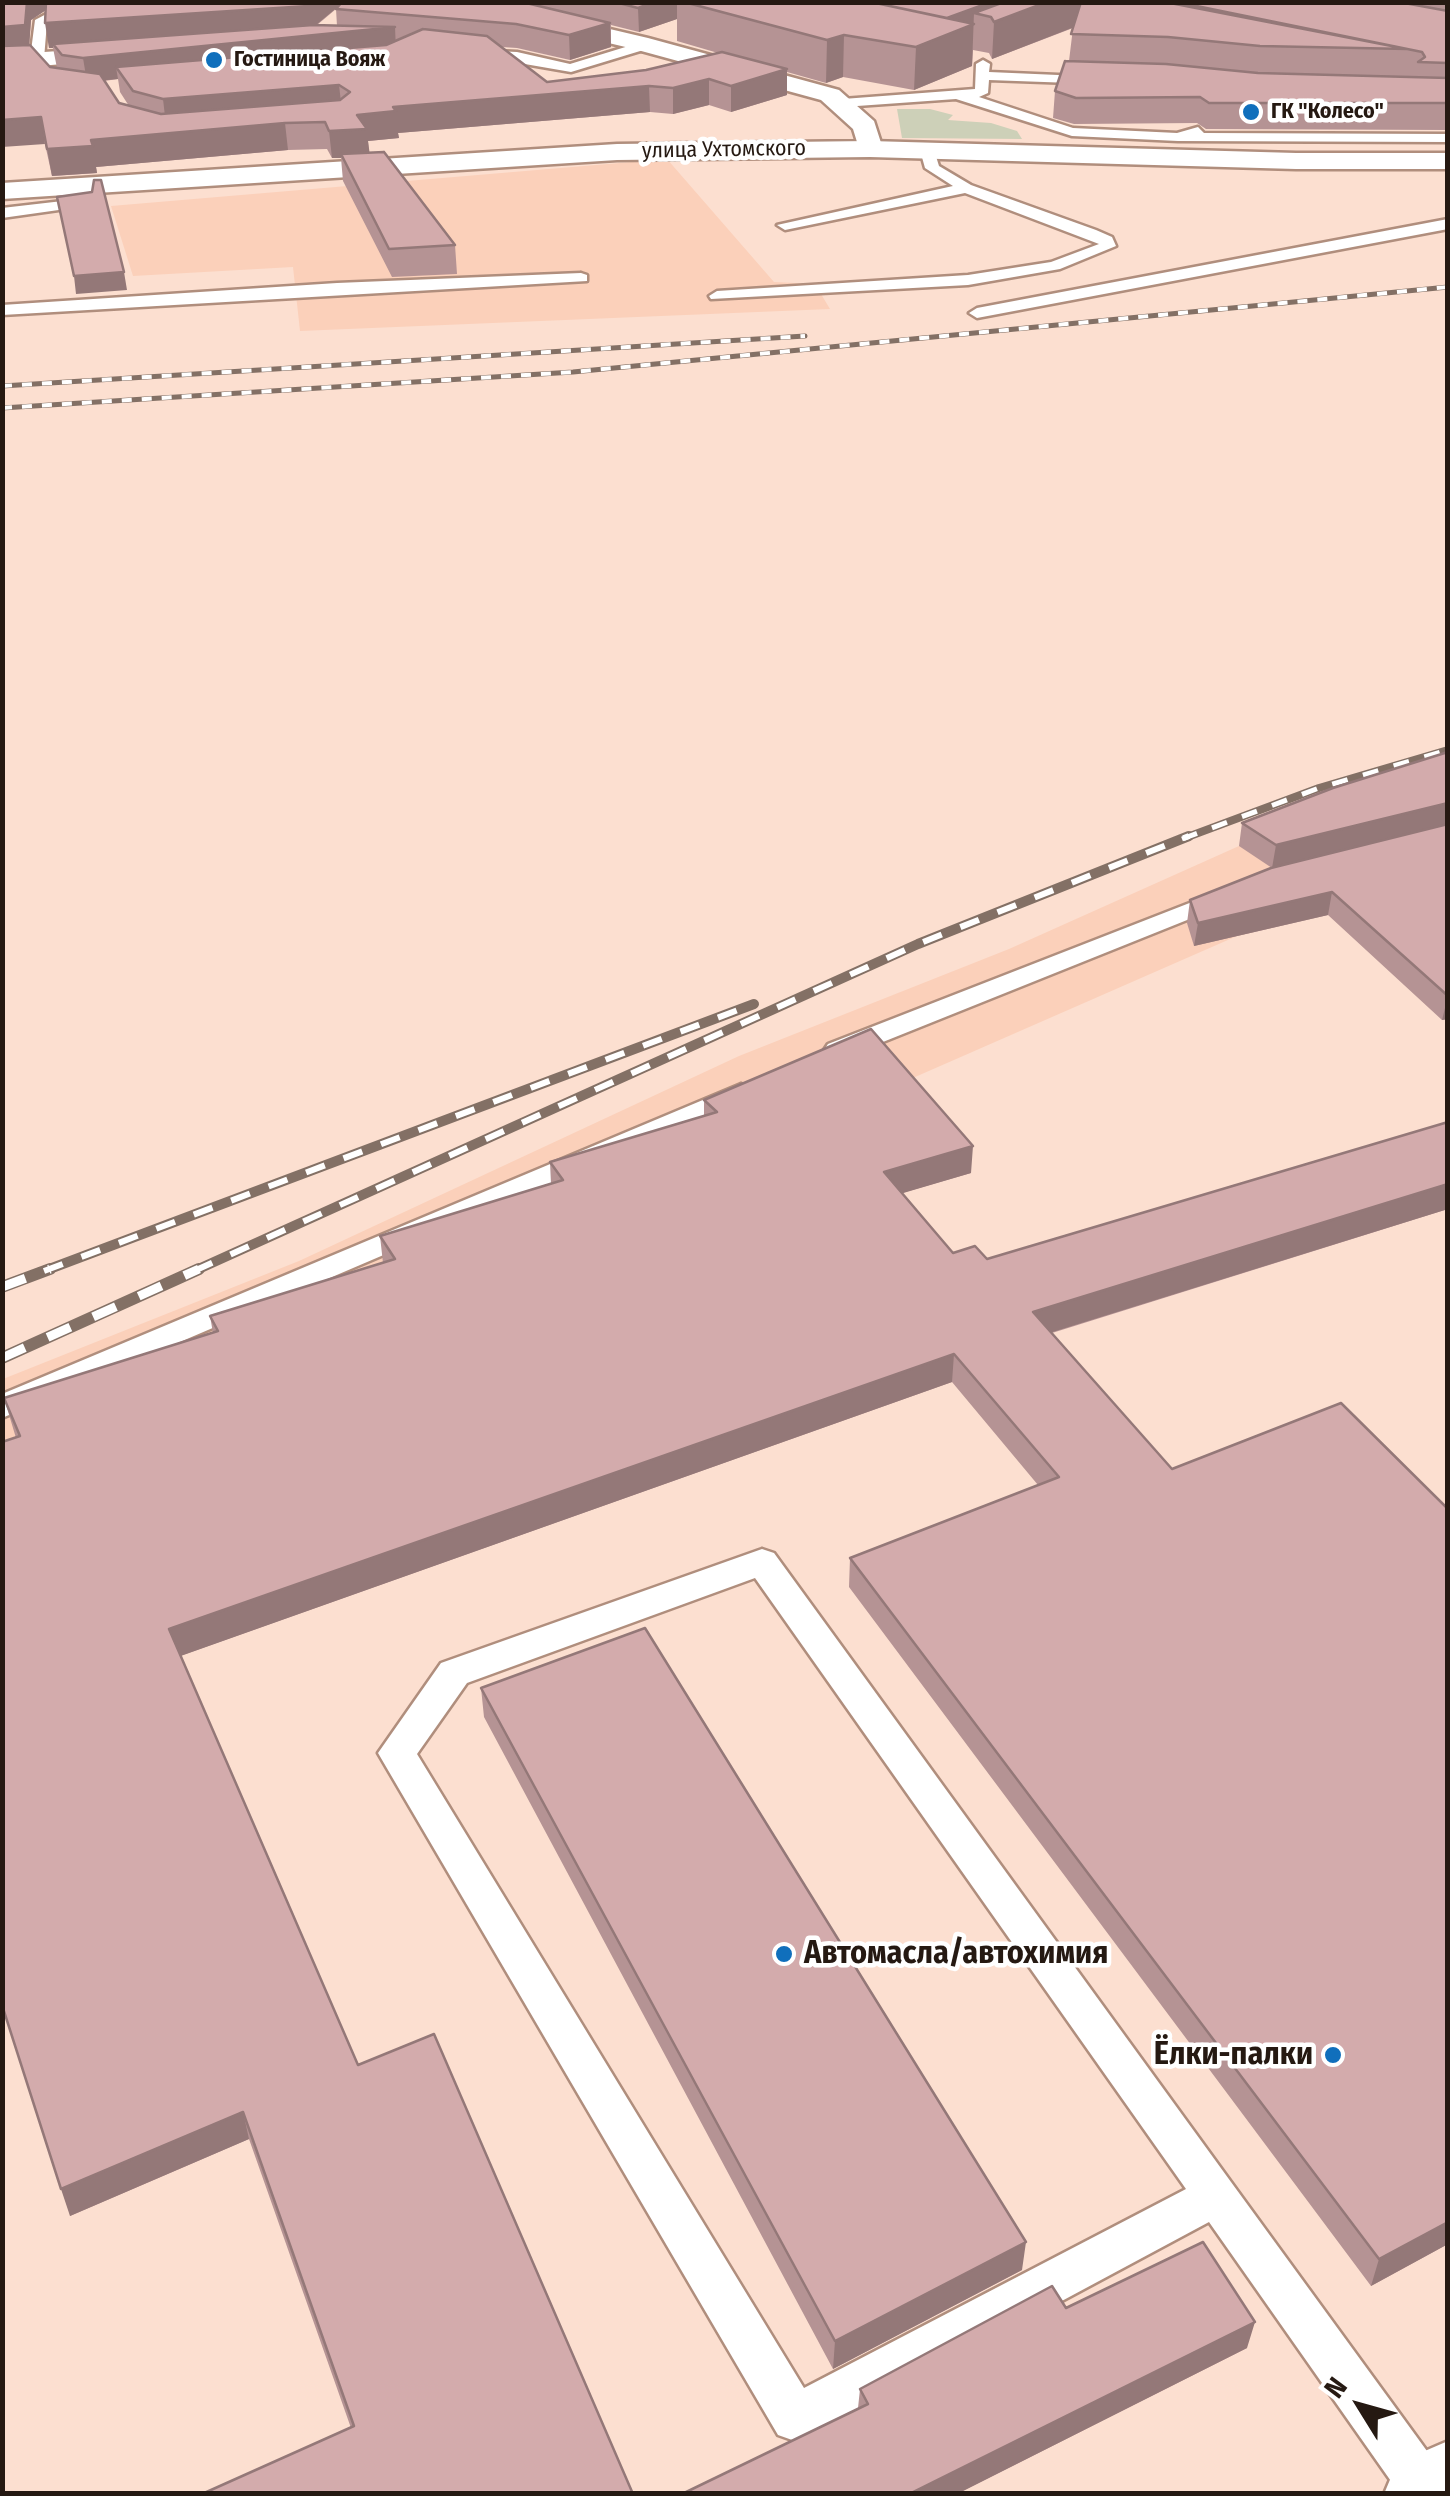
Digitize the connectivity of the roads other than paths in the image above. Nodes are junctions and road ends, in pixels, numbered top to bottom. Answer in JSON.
{"nodes":[{"id":1,"x":61,"y":2,"type":"edge"},
{"id":2,"x":464,"y":2,"type":"edge"},
{"id":3,"x":674,"y":32,"type":"dead end"},
{"id":4,"x":643,"y":44,"type":"junction"},
{"id":5,"x":153,"y":51,"type":"edge"},
{"id":6,"x":457,"y":52,"type":"edge"},
{"id":7,"x":496,"y":56,"type":"junction"},
{"id":8,"x":970,"y":58,"type":"edge"},
{"id":9,"x":38,"y":60,"type":"junction"},
{"id":10,"x":2,"y":62,"type":"edge"},
{"id":11,"x":509,"y":67,"type":"edge"},
{"id":12,"x":736,"y":68,"type":"junction"},
{"id":13,"x":700,"y":76,"type":"edge"},
{"id":14,"x":982,"y":76,"type":"junction"},
{"id":15,"x":1110,"y":80,"type":"edge"},
{"id":16,"x":76,"y":86,"type":"edge"},
{"id":17,"x":958,"y":94,"type":"junction"},
{"id":18,"x":843,"y":104,"type":"junction"},
{"id":19,"x":1202,"y":130,"type":"edge"},
{"id":20,"x":1178,"y":137,"type":"junction"},
{"id":21,"x":1448,"y":138,"type":"edge"},
{"id":22,"x":870,"y":149,"type":"junction"},
{"id":23,"x":928,"y":150,"type":"junction"},
{"id":24,"x":1448,"y":161,"type":"edge"},
{"id":25,"x":84,"y":185,"type":"junction"},
{"id":26,"x":966,"y":188,"type":"junction"},
{"id":27,"x":2,"y":191,"type":"edge"},
{"id":28,"x":2,"y":213,"type":"edge"},
{"id":29,"x":1448,"y":224,"type":"edge"},
{"id":30,"x":785,"y":225,"type":"dead end"},
{"id":31,"x":581,"y":278,"type":"dead end"},
{"id":32,"x":717,"y":296,"type":"dead end"},
{"id":33,"x":2,"y":310,"type":"edge"},
{"id":34,"x":977,"y":313,"type":"dead end"},
{"id":35,"x":1258,"y":883,"type":"edge"},
{"id":36,"x":812,"y":1061,"type":"edge"},
{"id":37,"x":759,"y":1084,"type":"edge"},
{"id":38,"x":2,"y":1408,"type":"edge"},
{"id":39,"x":1216,"y":2196,"type":"junction"},
{"id":40,"x":1448,"y":2484,"type":"edge"},
{"id":41,"x":1428,"y":2494,"type":"edge"}],
"edges":[{"from":1,"to":9,"type":"lane"},
{"from":2,"to":4,"type":"street"},
{"from":3,"to":4,"type":"street"},
{"from":4,"to":7,"type":"lane"},
{"from":4,"to":12,"type":"street"},
{"from":5,"to":9,"type":"street"},
{"from":6,"to":7,"type":"lane"},
{"from":7,"to":11,"type":"lane"},
{"from":8,"to":14,"type":"lane"},
{"from":9,"to":10,"type":"street"},
{"from":9,"to":16,"type":"lane"},
{"from":12,"to":13,"type":"lane"},
{"from":12,"to":18,"type":"street"},
{"from":14,"to":15,"type":"lane"},
{"from":14,"to":17,"type":"lane"},
{"from":17,"to":18,"type":"lane"},
{"from":17,"to":20,"type":"lane"},
{"from":18,"to":22,"type":"street"},
{"from":19,"to":20,"type":"lane"},
{"from":20,"to":21,"type":"lane"},
{"from":22,"to":23,"type":"street","name":"улица Ухтомского"},
{"from":22,"to":25,"type":"street","name":"улица Ухтомского"},
{"from":23,"to":24,"type":"street","name":"улица Ухтомского"},
{"from":23,"to":26,"type":"lane"},
{"from":25,"to":27,"type":"street","name":"улица Ухтомского"},
{"from":25,"to":28,"type":"lane"},
{"from":26,"to":30,"type":"lane"},
{"from":26,"to":32,"type":"lane"},
{"from":29,"to":34,"type":"lane"},
{"from":31,"to":33,"type":"lane"},
{"from":35,"to":36,"type":"lane"},
{"from":37,"to":38,"type":"lane"},
{"from":39,"to":39,"type":"lane"},
{"from":39,"to":41,"type":"lane"},
{"from":40,"to":41,"type":"street"}]}
